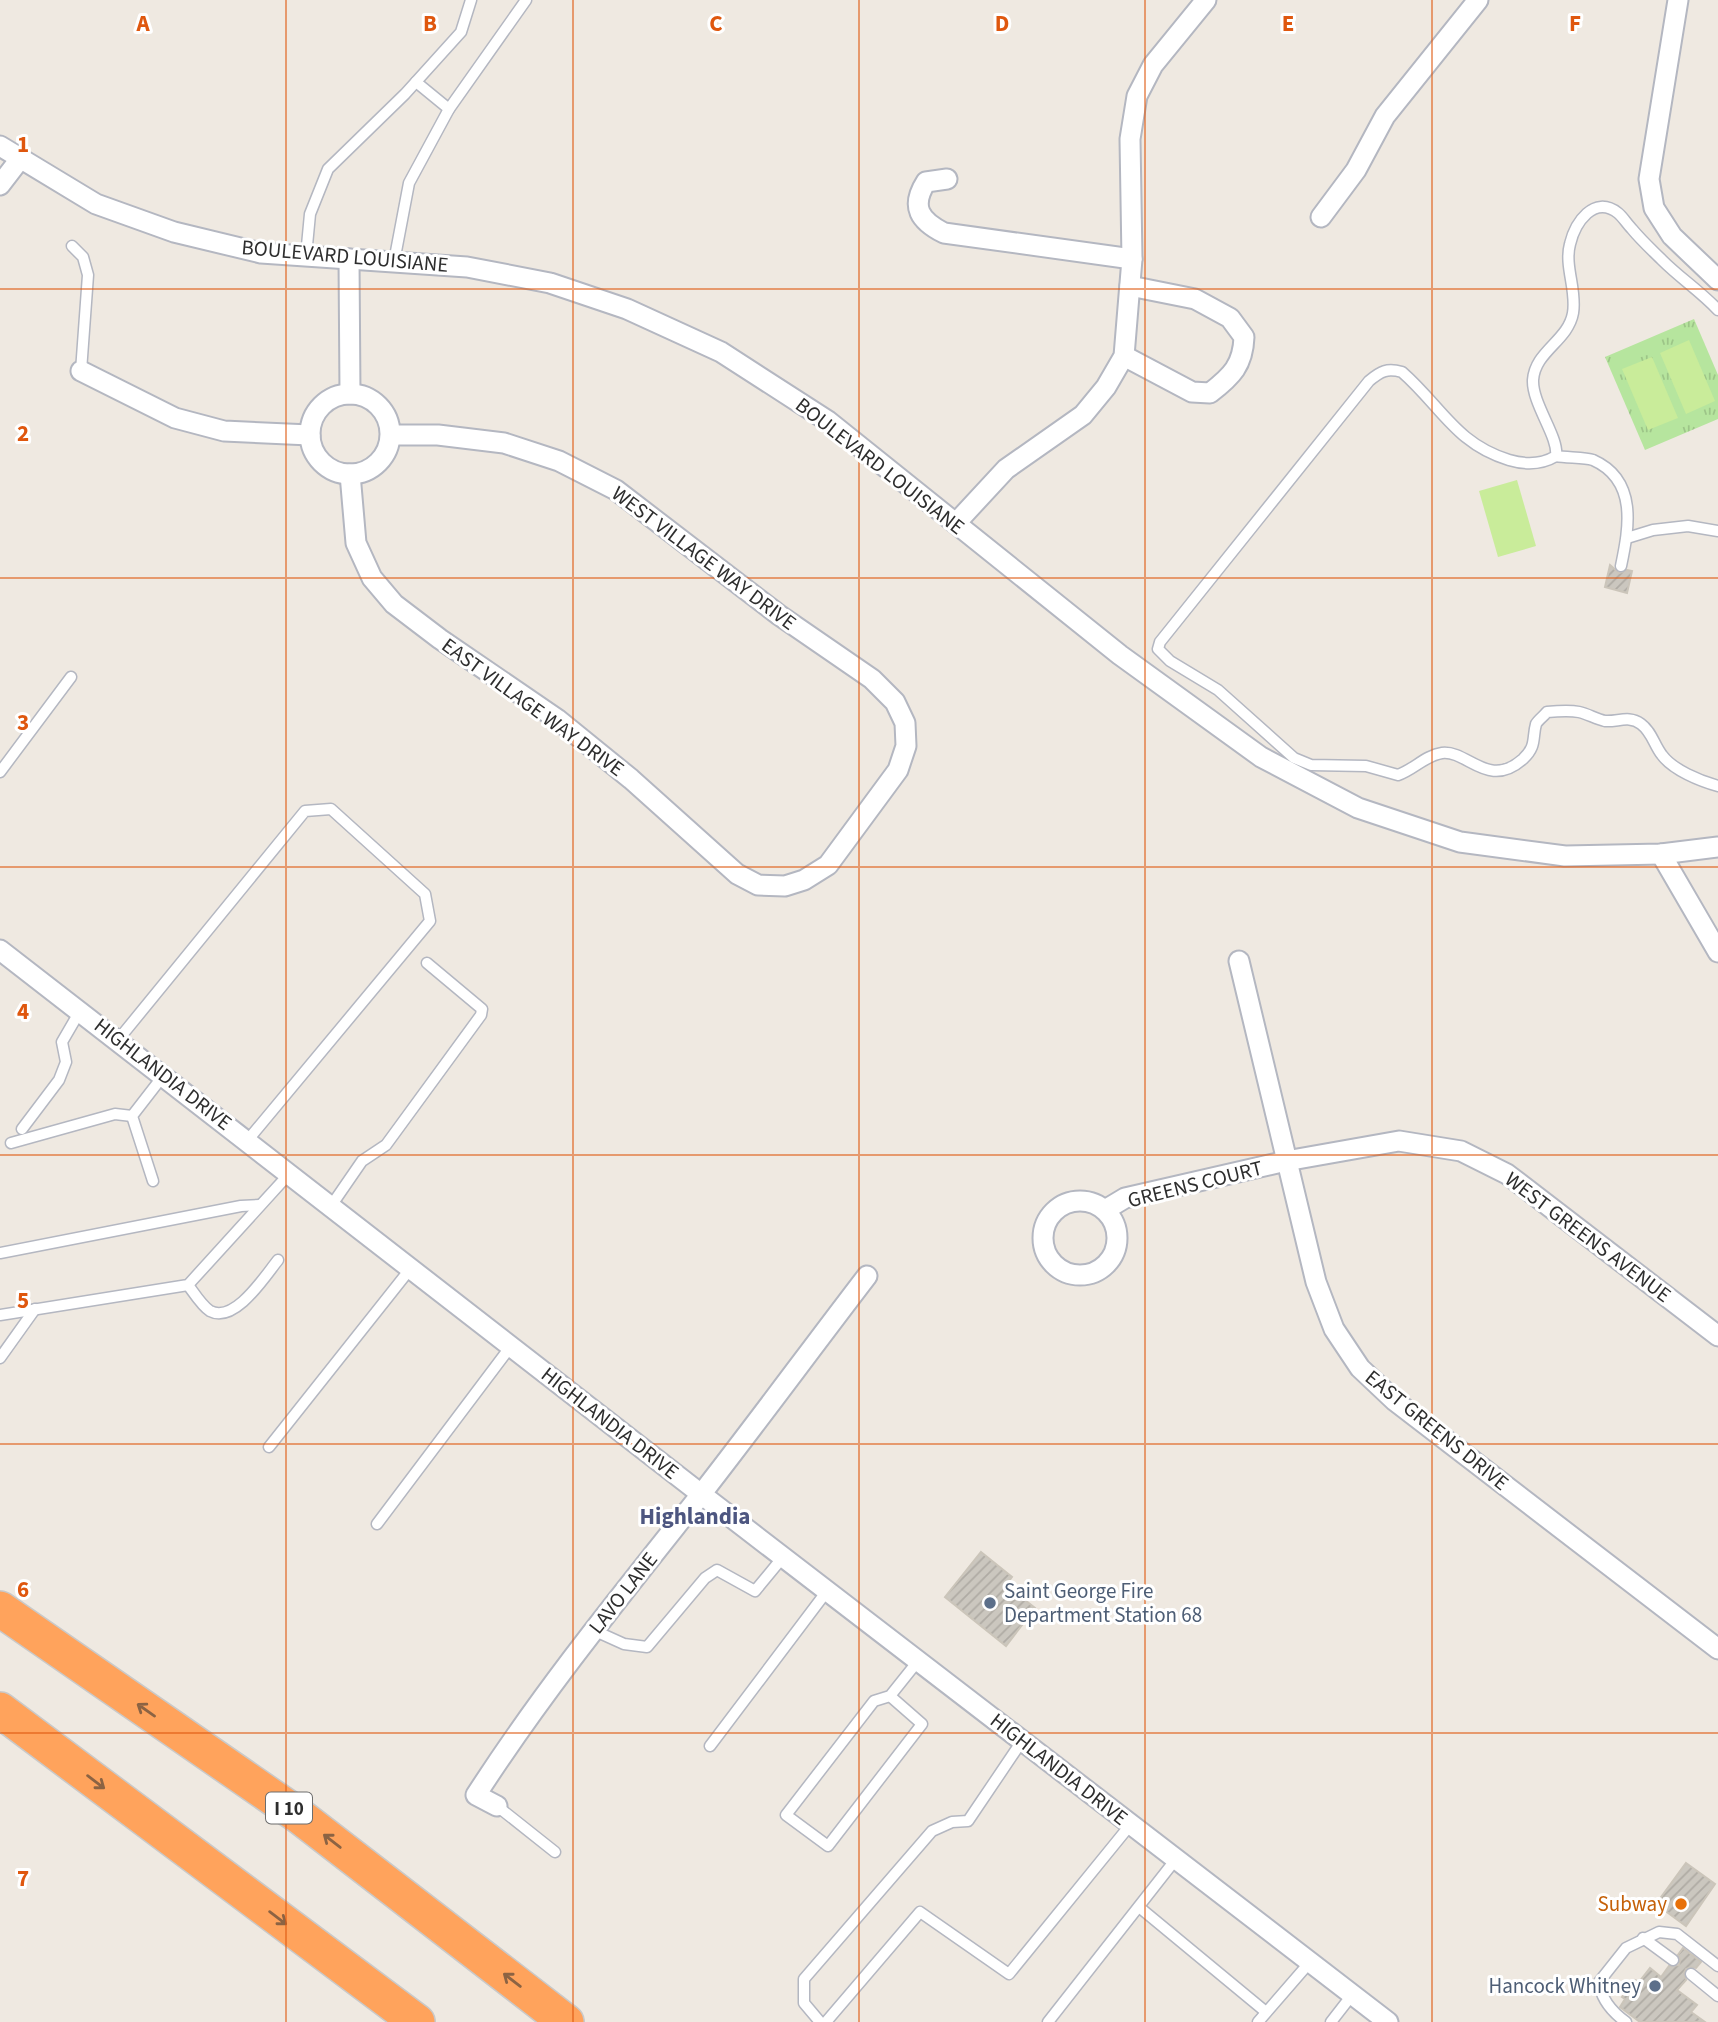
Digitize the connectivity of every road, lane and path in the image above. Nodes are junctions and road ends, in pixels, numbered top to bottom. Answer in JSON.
{"nodes":[{"id":1,"x":471,"y":0,"type":"edge"},
{"id":2,"x":526,"y":0,"type":"edge"},
{"id":3,"x":1206,"y":0,"type":"edge"},
{"id":4,"x":1478,"y":0,"type":"edge"},
{"id":5,"x":1678,"y":0,"type":"edge"},
{"id":6,"x":416,"y":82,"type":"junction"},
{"id":7,"x":449,"y":109,"type":"junction"},
{"id":8,"x":0,"y":146,"type":"edge"},
{"id":9,"x":20,"y":159,"type":"junction"},
{"id":10,"x":947,"y":179,"type":"dead end"},
{"id":11,"x":0,"y":185,"type":"edge"},
{"id":12,"x":1321,"y":217,"type":"dead end"},
{"id":13,"x":72,"y":246,"type":"dead end"},
{"id":14,"x":306,"y":256,"type":"junction"},
{"id":15,"x":349,"y":259,"type":"junction"},
{"id":16,"x":1132,"y":259,"type":"junction"},
{"id":17,"x":394,"y":262,"type":"junction"},
{"id":18,"x":1718,"y":280,"type":"edge"},
{"id":19,"x":1130,"y":286,"type":"junction"},
{"id":20,"x":1718,"y":310,"type":"edge"},
{"id":21,"x":1124,"y":356,"type":"junction"},
{"id":22,"x":81,"y":372,"type":"joint"},
{"id":23,"x":350,"y":394,"type":"junction"},
{"id":24,"x":310,"y":435,"type":"junction"},
{"id":25,"x":391,"y":435,"type":"junction"},
{"id":26,"x":1556,"y":456,"type":"junction"},
{"id":27,"x":351,"y":474,"type":"junction"},
{"id":28,"x":956,"y":523,"type":"junction"},
{"id":29,"x":1718,"y":531,"type":"edge"},
{"id":30,"x":1627,"y":537,"type":"junction"},
{"id":31,"x":1621,"y":566,"type":"dead end"},
{"id":32,"x":71,"y":677,"type":"dead end"},
{"id":33,"x":0,"y":772,"type":"edge"},
{"id":34,"x":1718,"y":786,"type":"edge"},
{"id":35,"x":1718,"y":847,"type":"edge"},
{"id":36,"x":1661,"y":854,"type":"junction"},
{"id":37,"x":785,"y":886,"type":"joint"},
{"id":38,"x":0,"y":950,"type":"edge"},
{"id":39,"x":1718,"y":952,"type":"edge"},
{"id":40,"x":1240,"y":961,"type":"dead end"},
{"id":41,"x":427,"y":963,"type":"dead end"},
{"id":42,"x":81,"y":1011,"type":"junction"},
{"id":43,"x":118,"y":1040,"type":"junction"},
{"id":44,"x":164,"y":1076,"type":"junction"},
{"id":45,"x":132,"y":1115,"type":"junction"},
{"id":46,"x":22,"y":1129,"type":"dead end"},
{"id":47,"x":247,"y":1140,"type":"junction"},
{"id":48,"x":11,"y":1143,"type":"dead end"},
{"id":49,"x":1286,"y":1161,"type":"junction"},
{"id":50,"x":290,"y":1173,"type":"junction"},
{"id":51,"x":153,"y":1181,"type":"dead end"},
{"id":52,"x":260,"y":1205,"type":"junction"},
{"id":53,"x":331,"y":1206,"type":"junction"},
{"id":54,"x":1105,"y":1210,"type":"dead end"},
{"id":55,"x":0,"y":1253,"type":"edge"},
{"id":56,"x":278,"y":1260,"type":"dead end"},
{"id":57,"x":411,"y":1268,"type":"junction"},
{"id":58,"x":867,"y":1276,"type":"dead end"},
{"id":59,"x":188,"y":1285,"type":"junction"},
{"id":60,"x":35,"y":1309,"type":"junction"},
{"id":61,"x":0,"y":1315,"type":"edge"},
{"id":62,"x":1718,"y":1336,"type":"edge"},
{"id":63,"x":511,"y":1346,"type":"junction"},
{"id":64,"x":0,"y":1358,"type":"edge"},
{"id":65,"x":269,"y":1447,"type":"dead end"},
{"id":66,"x":701,"y":1494,"type":"junction"},
{"id":67,"x":377,"y":1524,"type":"dead end"},
{"id":68,"x":783,"y":1558,"type":"junction"},
{"id":69,"x":827,"y":1591,"type":"junction"},
{"id":70,"x":0,"y":1609,"type":"edge"},
{"id":71,"x":593,"y":1630,"type":"junction"},
{"id":72,"x":1718,"y":1650,"type":"edge"},
{"id":73,"x":918,"y":1661,"type":"junction"},
{"id":74,"x":890,"y":1696,"type":"junction"},
{"id":75,"x":0,"y":1710,"type":"edge"},
{"id":76,"x":1022,"y":1741,"type":"junction"},
{"id":77,"x":710,"y":1746,"type":"dead end"},
{"id":78,"x":497,"y":1806,"type":"joint"},
{"id":79,"x":1131,"y":1824,"type":"junction"},
{"id":80,"x":555,"y":1852,"type":"dead end"},
{"id":81,"x":1177,"y":1860,"type":"junction"},
{"id":82,"x":1139,"y":1907,"type":"junction"},
{"id":83,"x":1643,"y":1938,"type":"junction"},
{"id":84,"x":1673,"y":1960,"type":"dead end"},
{"id":85,"x":1310,"y":1962,"type":"junction"},
{"id":86,"x":1718,"y":1966,"type":"edge"},
{"id":87,"x":1691,"y":1974,"type":"dead end"},
{"id":88,"x":1352,"y":1995,"type":"junction"},
{"id":89,"x":1718,"y":1996,"type":"edge"},
{"id":90,"x":1266,"y":2012,"type":"junction"},
{"id":91,"x":417,"y":2022,"type":"edge"},
{"id":92,"x":566,"y":2022,"type":"edge"},
{"id":93,"x":820,"y":2022,"type":"edge"},
{"id":94,"x":826,"y":2022,"type":"edge"},
{"id":95,"x":1048,"y":2022,"type":"edge"},
{"id":96,"x":1258,"y":2022,"type":"edge"},
{"id":97,"x":1331,"y":2022,"type":"edge"},
{"id":98,"x":1388,"y":2022,"type":"edge"},
{"id":99,"x":1626,"y":2022,"type":"edge"}],
"edges":[{"from":1,"to":6,"type":"lane"},
{"from":2,"to":7,"type":"lane"},
{"from":3,"to":16,"type":"street"},
{"from":4,"to":12,"type":"street"},
{"from":5,"to":18,"type":"street"},
{"from":6,"to":7,"type":"lane"},
{"from":6,"to":14,"type":"lane"},
{"from":7,"to":17,"type":"lane"},
{"from":8,"to":9,"type":"street","name":"BOULEVARD LOUISIANE"},
{"from":9,"to":11,"type":"street"},
{"from":9,"to":14,"type":"street","name":"BOULEVARD LOUISIANE"},
{"from":10,"to":16,"type":"street"},
{"from":13,"to":22,"type":"lane"},
{"from":14,"to":15,"type":"street","name":"BOULEVARD LOUISIANE"},
{"from":15,"to":17,"type":"street","name":"BOULEVARD LOUISIANE"},
{"from":15,"to":23,"type":"street"},
{"from":16,"to":19,"type":"street"},
{"from":17,"to":28,"type":"street","name":"BOULEVARD LOUISIANE"},
{"from":19,"to":21,"type":"street"},
{"from":19,"to":21,"type":"street"},
{"from":20,"to":26,"type":"lane"},
{"from":21,"to":28,"type":"street"},
{"from":22,"to":24,"type":"street"},
{"from":23,"to":24,"type":"street"},
{"from":23,"to":25,"type":"street"},
{"from":24,"to":27,"type":"street"},
{"from":25,"to":27,"type":"street"},
{"from":25,"to":37,"type":"street","name":"WEST VILLAGE WAY DRIVE"},
{"from":26,"to":30,"type":"lane"},
{"from":26,"to":34,"type":"lane"},
{"from":27,"to":37,"type":"street","name":"EAST VILLAGE WAY DRIVE"},
{"from":28,"to":36,"type":"street","name":"BOULEVARD LOUISIANE"},
{"from":29,"to":30,"type":"lane"},
{"from":30,"to":31,"type":"lane"},
{"from":32,"to":33,"type":"lane"},
{"from":35,"to":36,"type":"street","name":"BOULEVARD LOUISIANE"},
{"from":36,"to":39,"type":"street"},
{"from":38,"to":42,"type":"street","name":"HIGHLANDIA DRIVE"},
{"from":40,"to":49,"type":"street","name":"EAST GREENS DRIVE"},
{"from":41,"to":53,"type":"lane"},
{"from":42,"to":43,"type":"street","name":"HIGHLANDIA DRIVE"},
{"from":42,"to":46,"type":"lane"},
{"from":43,"to":44,"type":"street","name":"HIGHLANDIA DRIVE"},
{"from":43,"to":47,"type":"lane"},
{"from":44,"to":45,"type":"lane"},
{"from":44,"to":47,"type":"street","name":"HIGHLANDIA DRIVE"},
{"from":45,"to":48,"type":"lane"},
{"from":45,"to":51,"type":"lane"},
{"from":47,"to":50,"type":"street","name":"HIGHLANDIA DRIVE"},
{"from":49,"to":54,"type":"street","name":"GREENS COURT"},
{"from":49,"to":62,"type":"street","name":"WEST GREENS AVENUE"},
{"from":49,"to":72,"type":"street","name":"EAST GREENS DRIVE"},
{"from":50,"to":52,"type":"lane"},
{"from":50,"to":53,"type":"street","name":"HIGHLANDIA DRIVE"},
{"from":52,"to":55,"type":"lane"},
{"from":52,"to":59,"type":"lane"},
{"from":53,"to":57,"type":"street","name":"HIGHLANDIA DRIVE"},
{"from":56,"to":59,"type":"lane"},
{"from":57,"to":63,"type":"street","name":"HIGHLANDIA DRIVE"},
{"from":57,"to":65,"type":"lane"},
{"from":58,"to":66,"type":"street","name":"LAVO LANE"},
{"from":59,"to":60,"type":"lane"},
{"from":60,"to":61,"type":"lane"},
{"from":60,"to":64,"type":"lane"},
{"from":63,"to":66,"type":"street","name":"HIGHLANDIA DRIVE"},
{"from":63,"to":67,"type":"lane"},
{"from":66,"to":68,"type":"street","name":"HIGHLANDIA DRIVE"},
{"from":66,"to":71,"type":"street","name":"LAVO LANE"},
{"from":68,"to":69,"type":"street","name":"HIGHLANDIA DRIVE"},
{"from":68,"to":71,"type":"lane"},
{"from":69,"to":73,"type":"street","name":"HIGHLANDIA DRIVE"},
{"from":69,"to":77,"type":"lane"},
{"from":92,"to":70,"type":"highway","number":"I 10","one_way":true},
{"from":71,"to":78,"type":"street","name":"LAVO LANE"},
{"from":73,"to":74,"type":"lane"},
{"from":73,"to":76,"type":"street","name":"HIGHLANDIA DRIVE"},
{"from":74,"to":74,"type":"lane"},
{"from":75,"to":91,"type":"highway","one_way":true},
{"from":76,"to":79,"type":"street","name":"HIGHLANDIA DRIVE"},
{"from":76,"to":93,"type":"lane"},
{"from":78,"to":80,"type":"lane"},
{"from":79,"to":81,"type":"street","name":"HIGHLANDIA DRIVE"},
{"from":79,"to":94,"type":"lane"},
{"from":81,"to":82,"type":"lane"},
{"from":81,"to":85,"type":"street","name":"HIGHLANDIA DRIVE"},
{"from":82,"to":90,"type":"lane"},
{"from":82,"to":95,"type":"lane"},
{"from":83,"to":84,"type":"lane"},
{"from":83,"to":86,"type":"lane"},
{"from":83,"to":99,"type":"lane"},
{"from":85,"to":88,"type":"street","name":"HIGHLANDIA DRIVE"},
{"from":85,"to":90,"type":"lane"},
{"from":87,"to":89,"type":"lane"},
{"from":88,"to":97,"type":"lane"},
{"from":88,"to":98,"type":"street","name":"HIGHLANDIA DRIVE"},
{"from":90,"to":96,"type":"lane"}]}
